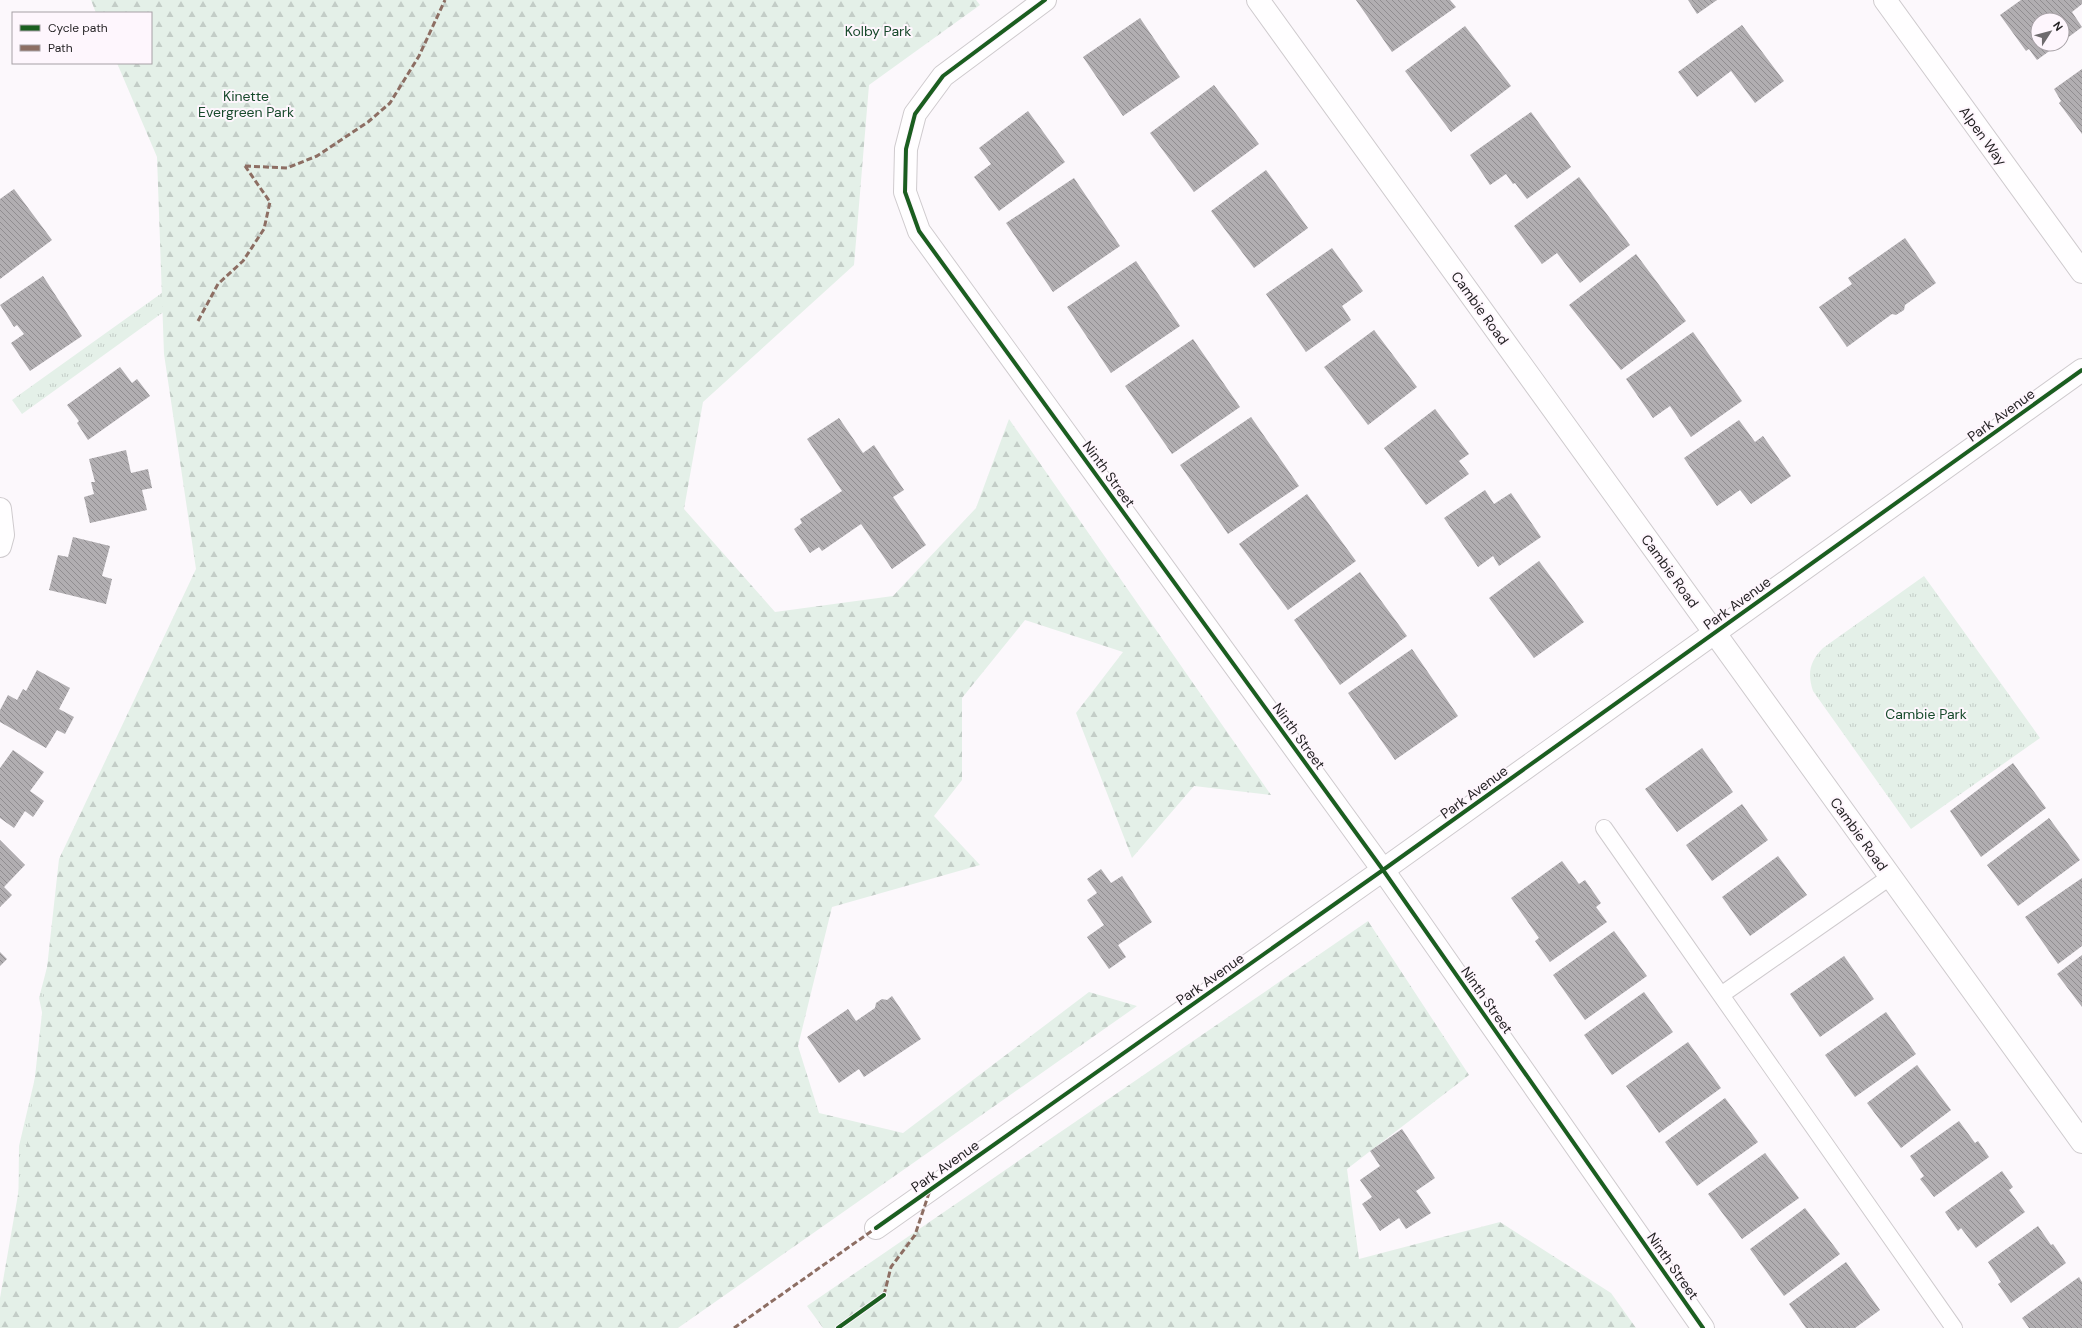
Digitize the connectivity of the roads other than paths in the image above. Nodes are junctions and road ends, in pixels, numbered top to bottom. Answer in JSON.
{"nodes":[{"id":1,"x":1045,"y":0,"type":"edge"},
{"id":2,"x":1258,"y":0,"type":"edge"},
{"id":3,"x":1885,"y":0,"type":"edge"},
{"id":4,"x":2082,"y":272,"type":"edge"},
{"id":5,"x":2082,"y":370,"type":"edge"},
{"id":6,"x":0,"y":509,"type":"edge"},
{"id":7,"x":0,"y":546,"type":"edge"},
{"id":8,"x":1715,"y":633,"type":"junction"},
{"id":9,"x":1604,"y":828,"type":"dead end"},
{"id":10,"x":1383,"y":870,"type":"junction"},
{"id":11,"x":1890,"y":877,"type":"junction"},
{"id":12,"x":1721,"y":995,"type":"junction"},
{"id":13,"x":2082,"y":1142,"type":"edge"},
{"id":14,"x":876,"y":1228,"type":"dead end"},
{"id":15,"x":1704,"y":1328,"type":"edge"},
{"id":16,"x":1954,"y":1328,"type":"edge"}],
"edges":[{"from":1,"to":10,"type":"street","name":"Ninth Street"},
{"from":2,"to":8,"type":"street","name":"Cambie Road"},
{"from":3,"to":4,"type":"street","name":"Alpen Way"},
{"from":5,"to":8,"type":"street","name":"Park Avenue"},
{"from":6,"to":7,"type":"street"},
{"from":8,"to":10,"type":"street","name":"Park Avenue"},
{"from":8,"to":11,"type":"street","name":"Cambie Road"},
{"from":9,"to":12,"type":"lane"},
{"from":10,"to":14,"type":"street","name":"Park Avenue"},
{"from":10,"to":15,"type":"street","name":"Ninth Street"},
{"from":11,"to":12,"type":"lane"},
{"from":11,"to":13,"type":"street","name":"Cambie Road"},
{"from":12,"to":16,"type":"lane"}]}
